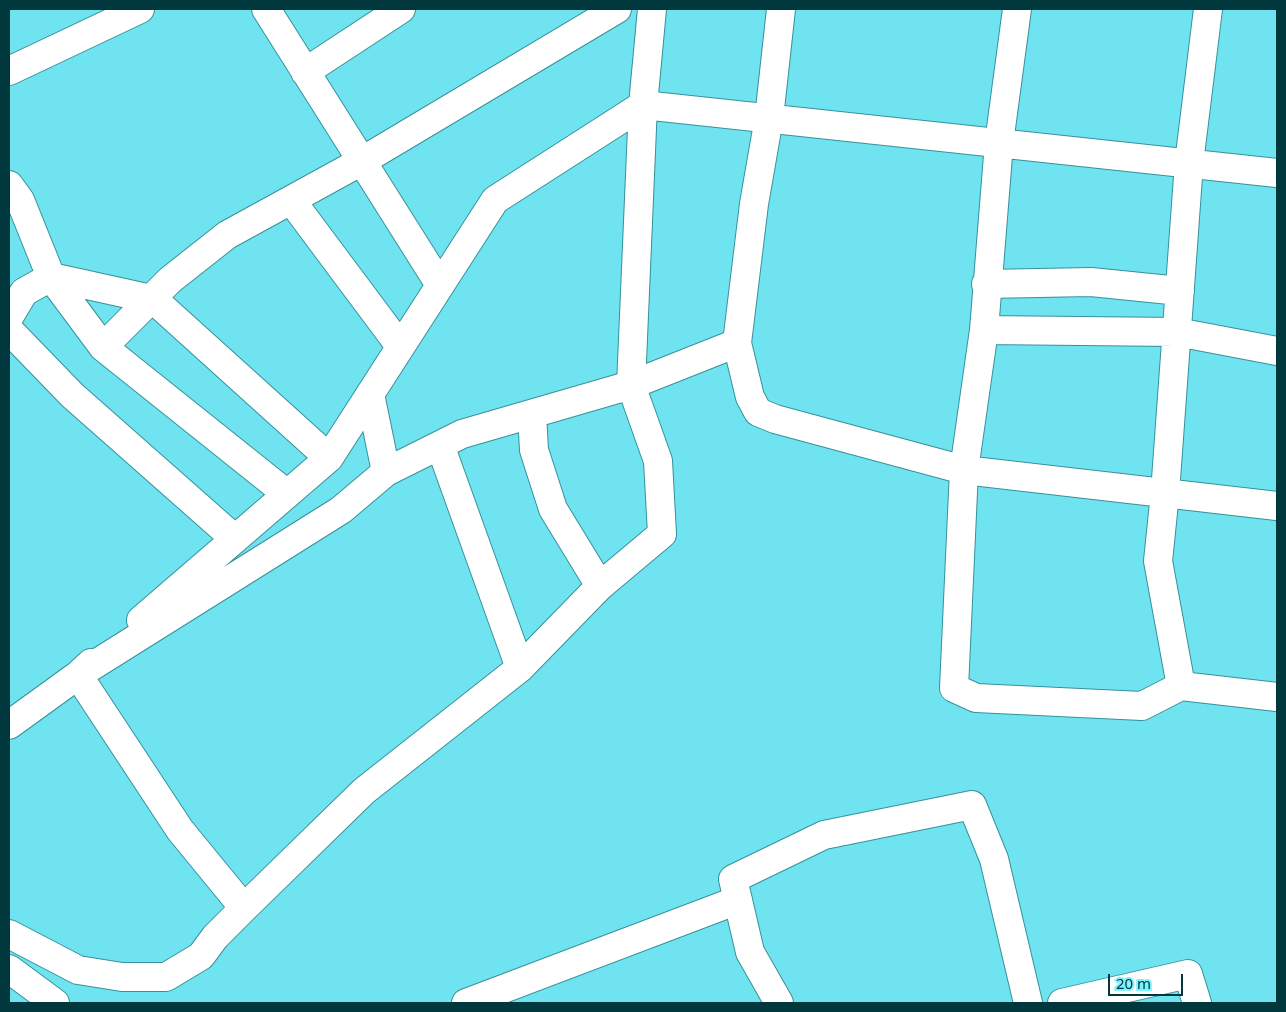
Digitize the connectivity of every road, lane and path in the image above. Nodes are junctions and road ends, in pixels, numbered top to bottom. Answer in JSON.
{"nodes":[{"id":1,"x":140,"y":9,"type":"edge"},
{"id":2,"x":266,"y":9,"type":"edge"},
{"id":3,"x":401,"y":9,"type":"edge"},
{"id":4,"x":617,"y":9,"type":"edge"},
{"id":5,"x":652,"y":9,"type":"edge"},
{"id":6,"x":781,"y":9,"type":"edge"},
{"id":7,"x":1016,"y":9,"type":"edge"},
{"id":8,"x":1208,"y":9,"type":"edge"},
{"id":9,"x":9,"y":71,"type":"edge"},
{"id":10,"x":305,"y":72,"type":"junction"},
{"id":11,"x":642,"y":104,"type":"junction"},
{"id":12,"x":769,"y":118,"type":"junction"},
{"id":13,"x":999,"y":143,"type":"junction"},
{"id":14,"x":362,"y":161,"type":"junction"},
{"id":15,"x":1189,"y":163,"type":"junction"},
{"id":16,"x":1277,"y":173,"type":"edge"},
{"id":17,"x":9,"y":185,"type":"edge"},
{"id":18,"x":291,"y":200,"type":"junction"},
{"id":19,"x":51,"y":277,"type":"junction"},
{"id":20,"x":986,"y":284,"type":"junction"},
{"id":21,"x":440,"y":285,"type":"junction"},
{"id":22,"x":1180,"y":291,"type":"junction"},
{"id":23,"x":148,"y":298,"type":"junction"},
{"id":24,"x":9,"y":317,"type":"edge"},
{"id":25,"x":9,"y":330,"type":"edge"},
{"id":26,"x":984,"y":330,"type":"junction"},
{"id":27,"x":1177,"y":332,"type":"junction"},
{"id":28,"x":737,"y":343,"type":"junction"},
{"id":29,"x":400,"y":346,"type":"junction"},
{"id":30,"x":103,"y":347,"type":"junction"},
{"id":31,"x":1277,"y":351,"type":"edge"},
{"id":32,"x":631,"y":385,"type":"junction"},
{"id":33,"x":370,"y":394,"type":"junction"},
{"id":34,"x":532,"y":414,"type":"junction"},
{"id":35,"x":440,"y":445,"type":"junction"},
{"id":36,"x":329,"y":458,"type":"junction"},
{"id":37,"x":964,"y":470,"type":"junction"},
{"id":38,"x":386,"y":472,"type":"junction"},
{"id":39,"x":1165,"y":493,"type":"junction"},
{"id":40,"x":287,"y":494,"type":"junction"},
{"id":41,"x":1277,"y":506,"type":"edge"},
{"id":42,"x":235,"y":539,"type":"junction"},
{"id":43,"x":600,"y":586,"type":"junction"},
{"id":44,"x":520,"y":668,"type":"junction"},
{"id":45,"x":78,"y":675,"type":"junction"},
{"id":46,"x":1181,"y":686,"type":"junction"},
{"id":47,"x":1277,"y":698,"type":"edge"},
{"id":48,"x":9,"y":725,"type":"edge"},
{"id":49,"x":738,"y":900,"type":"junction"},
{"id":50,"x":244,"y":908,"type":"junction"},
{"id":51,"x":9,"y":934,"type":"edge"},
{"id":52,"x":9,"y":969,"type":"edge"},
{"id":53,"x":55,"y":1003,"type":"edge"},
{"id":54,"x":466,"y":1003,"type":"edge"},
{"id":55,"x":779,"y":1003,"type":"edge"},
{"id":56,"x":1028,"y":1003,"type":"edge"},
{"id":57,"x":1062,"y":1003,"type":"edge"},
{"id":58,"x":1197,"y":1003,"type":"edge"}],
"edges":[{"from":1,"to":9,"type":"street"},
{"from":2,"to":10,"type":"street"},
{"from":3,"to":10,"type":"street"},
{"from":4,"to":14,"type":"street"},
{"from":5,"to":11,"type":"street"},
{"from":6,"to":12,"type":"street"},
{"from":7,"to":13,"type":"street"},
{"from":8,"to":15,"type":"street"},
{"from":10,"to":14,"type":"street"},
{"from":11,"to":12,"type":"street"},
{"from":11,"to":21,"type":"street"},
{"from":11,"to":32,"type":"street"},
{"from":12,"to":13,"type":"street"},
{"from":12,"to":28,"type":"street"},
{"from":13,"to":15,"type":"street"},
{"from":13,"to":20,"type":"street"},
{"from":14,"to":18,"type":"street"},
{"from":14,"to":21,"type":"street"},
{"from":15,"to":16,"type":"street"},
{"from":15,"to":22,"type":"street"},
{"from":17,"to":19,"type":"street"},
{"from":18,"to":23,"type":"street"},
{"from":18,"to":29,"type":"street"},
{"from":19,"to":23,"type":"street"},
{"from":19,"to":24,"type":"street"},
{"from":19,"to":30,"type":"street"},
{"from":20,"to":22,"type":"street"},
{"from":20,"to":26,"type":"street"},
{"from":21,"to":29,"type":"street"},
{"from":22,"to":27,"type":"street"},
{"from":23,"to":30,"type":"street"},
{"from":23,"to":36,"type":"street"},
{"from":25,"to":42,"type":"street"},
{"from":26,"to":27,"type":"street"},
{"from":26,"to":37,"type":"street"},
{"from":27,"to":31,"type":"street"},
{"from":27,"to":39,"type":"street"},
{"from":28,"to":32,"type":"street"},
{"from":28,"to":37,"type":"street"},
{"from":29,"to":33,"type":"street"},
{"from":30,"to":40,"type":"street"},
{"from":32,"to":34,"type":"street"},
{"from":32,"to":43,"type":"street"},
{"from":33,"to":36,"type":"street"},
{"from":33,"to":38,"type":"street"},
{"from":34,"to":35,"type":"street"},
{"from":34,"to":43,"type":"street"},
{"from":35,"to":38,"type":"street"},
{"from":35,"to":44,"type":"street"},
{"from":36,"to":40,"type":"street"},
{"from":37,"to":39,"type":"street"},
{"from":37,"to":46,"type":"street"},
{"from":38,"to":45,"type":"street"},
{"from":39,"to":41,"type":"street"},
{"from":39,"to":46,"type":"street"},
{"from":40,"to":42,"type":"street"},
{"from":42,"to":45,"type":"street"},
{"from":43,"to":44,"type":"street"},
{"from":44,"to":50,"type":"street"},
{"from":45,"to":48,"type":"street"},
{"from":45,"to":50,"type":"street"},
{"from":46,"to":47,"type":"street"},
{"from":49,"to":54,"type":"street"},
{"from":49,"to":55,"type":"street"},
{"from":49,"to":56,"type":"street"},
{"from":50,"to":51,"type":"street"},
{"from":52,"to":53,"type":"street"},
{"from":57,"to":58,"type":"street"}]}
